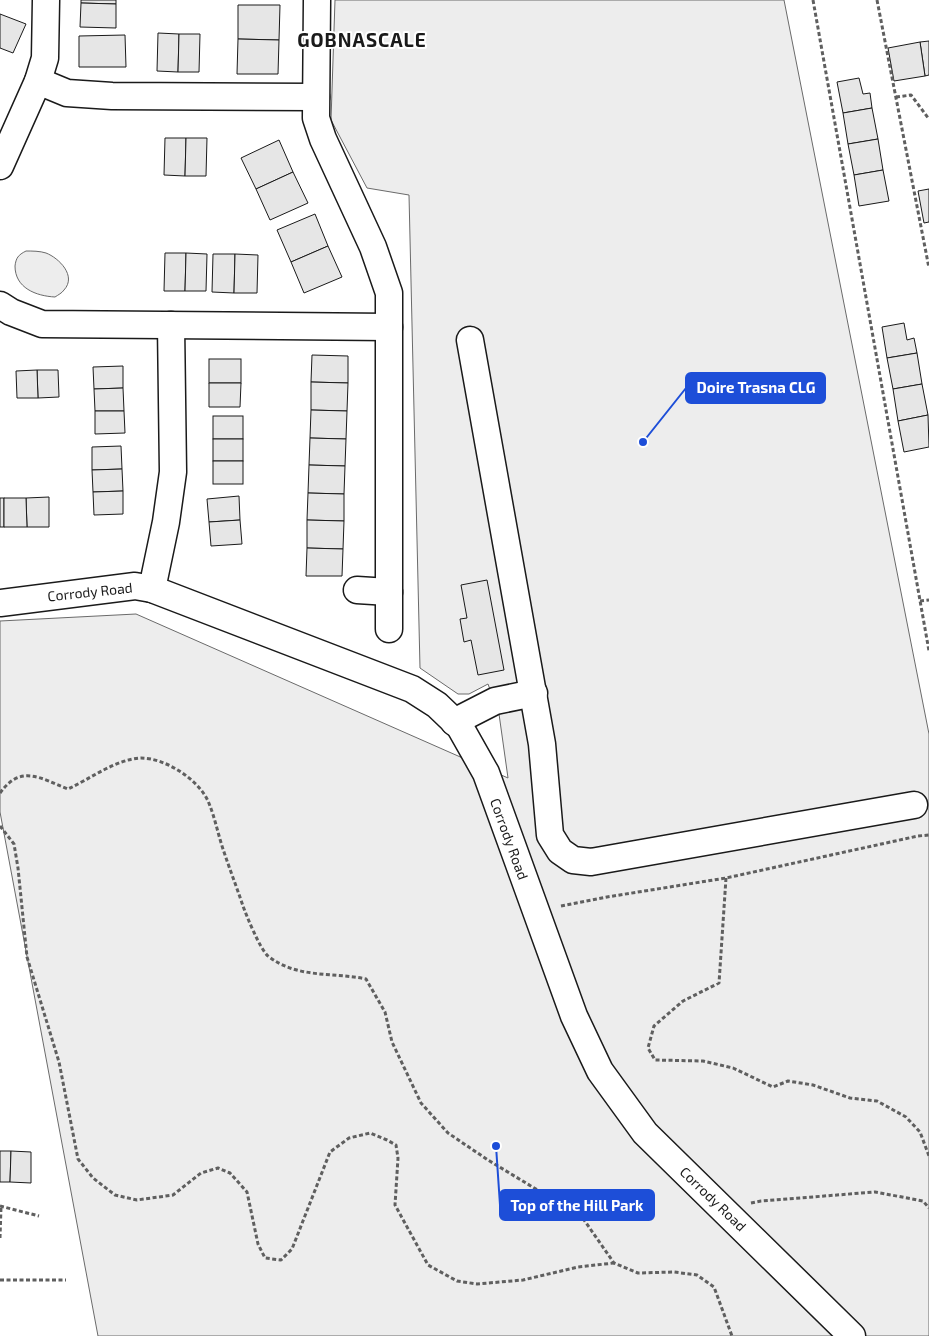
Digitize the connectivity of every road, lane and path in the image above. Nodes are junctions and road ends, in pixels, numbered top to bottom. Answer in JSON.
{"nodes":[{"id":1,"x":46,"y":0,"type":"edge"},
{"id":2,"x":317,"y":0,"type":"edge"},
{"id":3,"x":813,"y":0,"type":"edge"},
{"id":4,"x":877,"y":0,"type":"edge"},
{"id":5,"x":38,"y":81,"type":"junction"},
{"id":6,"x":316,"y":97,"type":"junction"},
{"id":7,"x":896,"y":97,"type":"junction"},
{"id":8,"x":929,"y":119,"type":"edge"},
{"id":9,"x":0,"y":166,"type":"edge"},
{"id":10,"x":929,"y":268,"type":"edge"},
{"id":11,"x":0,"y":305,"type":"edge"},
{"id":12,"x":171,"y":325,"type":"junction"},
{"id":13,"x":389,"y":327,"type":"junction"},
{"id":14,"x":470,"y":340,"type":"dead end"},
{"id":15,"x":152,"y":589,"type":"junction"},
{"id":16,"x":357,"y":590,"type":"dead end"},
{"id":17,"x":390,"y":592,"type":"junction"},
{"id":18,"x":929,"y":600,"type":"edge"},
{"id":19,"x":920,"y":601,"type":"junction"},
{"id":20,"x":0,"y":603,"type":"edge"},
{"id":21,"x":389,"y":629,"type":"dead end"},
{"id":22,"x":929,"y":651,"type":"edge"},
{"id":23,"x":534,"y":693,"type":"junction"},
{"id":24,"x":454,"y":722,"type":"junction"},
{"id":25,"x":0,"y":793,"type":"edge"},
{"id":26,"x":914,"y":805,"type":"dead end"},
{"id":27,"x":0,"y":826,"type":"edge"},
{"id":28,"x":929,"y":835,"type":"edge"},
{"id":29,"x":726,"y":878,"type":"junction"},
{"id":30,"x":536,"y":911,"type":"junction"},
{"id":31,"x":929,"y":1156,"type":"edge"},
{"id":32,"x":1,"y":1206,"type":"edge"},
{"id":33,"x":929,"y":1208,"type":"edge"},
{"id":34,"x":723,"y":1209,"type":"junction"},
{"id":35,"x":38,"y":1216,"type":"dead end"},
{"id":36,"x":0,"y":1238,"type":"edge"},
{"id":37,"x":614,"y":1263,"type":"junction"},
{"id":38,"x":0,"y":1280,"type":"edge"},
{"id":39,"x":66,"y":1280,"type":"dead end"},
{"id":40,"x":732,"y":1336,"type":"edge"},
{"id":41,"x":852,"y":1336,"type":"edge"}],
"edges":[{"from":1,"to":5,"type":"street"},
{"from":2,"to":6,"type":"street"},
{"from":3,"to":19,"type":"path"},
{"from":4,"to":7,"type":"path"},
{"from":5,"to":6,"type":"street"},
{"from":5,"to":9,"type":"street"},
{"from":6,"to":13,"type":"street"},
{"from":7,"to":8,"type":"path"},
{"from":7,"to":10,"type":"path"},
{"from":11,"to":12,"type":"street"},
{"from":12,"to":13,"type":"street"},
{"from":12,"to":15,"type":"street"},
{"from":13,"to":17,"type":"street"},
{"from":14,"to":23,"type":"street"},
{"from":15,"to":20,"type":"street","name":"Corrody Road"},
{"from":15,"to":24,"type":"street","name":"Corrody Road"},
{"from":16,"to":17,"type":"street"},
{"from":17,"to":21,"type":"street"},
{"from":18,"to":19,"type":"path"},
{"from":19,"to":22,"type":"path"},
{"from":23,"to":24,"type":"street"},
{"from":23,"to":26,"type":"street"},
{"from":24,"to":30,"type":"street","name":"Corrody Road"},
{"from":25,"to":37,"type":"path"},
{"from":27,"to":37,"type":"path"},
{"from":28,"to":29,"type":"path"},
{"from":29,"to":30,"type":"path"},
{"from":29,"to":31,"type":"path"},
{"from":30,"to":34,"type":"street","name":"Corrody Road"},
{"from":32,"to":35,"type":"path"},
{"from":32,"to":36,"type":"path"},
{"from":33,"to":34,"type":"path"},
{"from":34,"to":41,"type":"street","name":"Corrody Road"},
{"from":37,"to":40,"type":"path"},
{"from":38,"to":39,"type":"path"}]}
